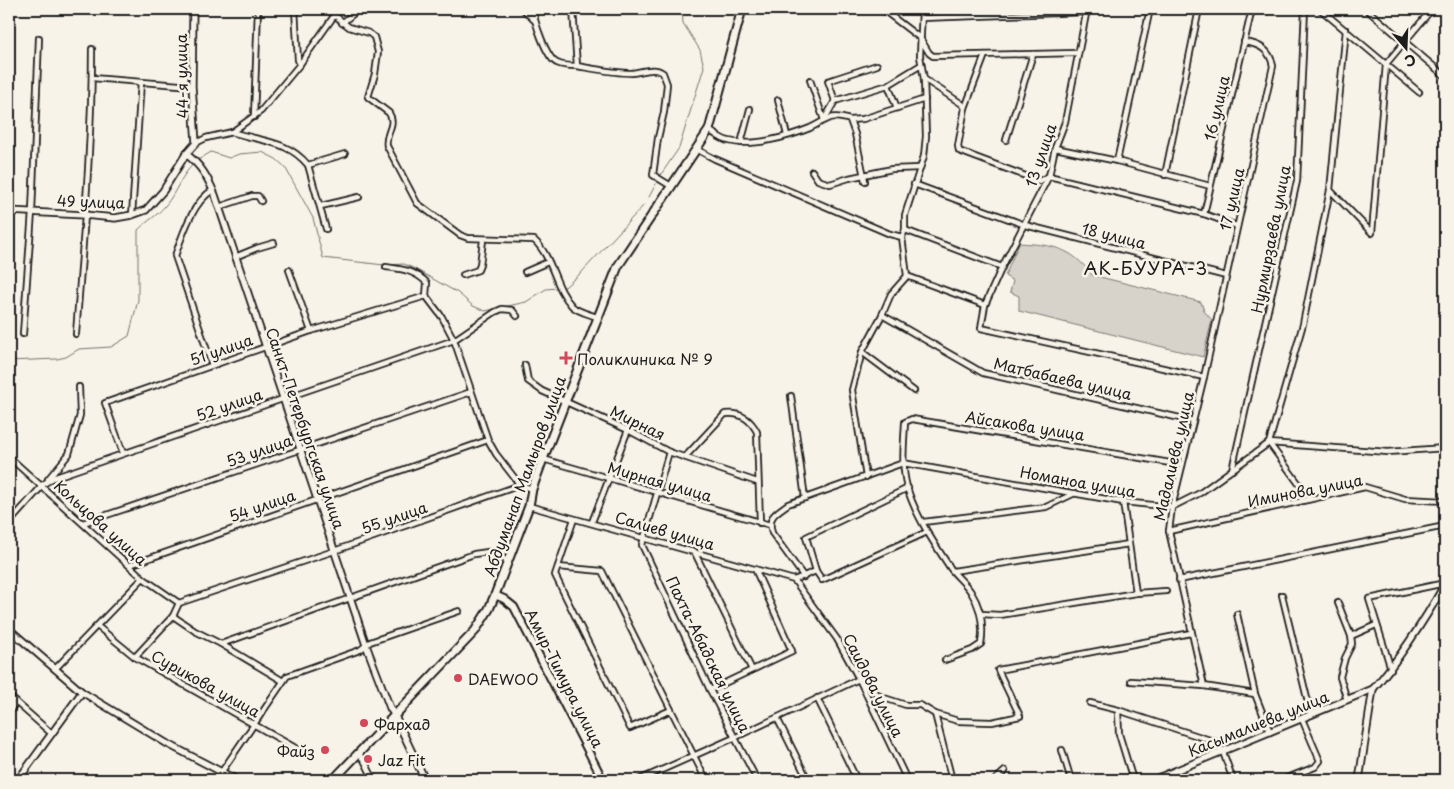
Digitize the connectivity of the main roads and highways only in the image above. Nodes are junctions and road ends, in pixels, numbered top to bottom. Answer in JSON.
{"nodes":[{"id":1,"x":742,"y":9,"type":"edge"},
{"id":2,"x":495,"y":595,"type":"junction"},
{"id":3,"x":333,"y":780,"type":"edge"},
{"id":4,"x":603,"y":780,"type":"edge"}],
"edges":[{"from":1,"to":2,"type":"main road","name":"Абдуманап Мамыров улица"},
{"from":2,"to":3,"type":"main road","name":"Абдуманап Мамыров улица"},
{"from":2,"to":4,"type":"main road","name":"Амир-Тимура улица"}]}
